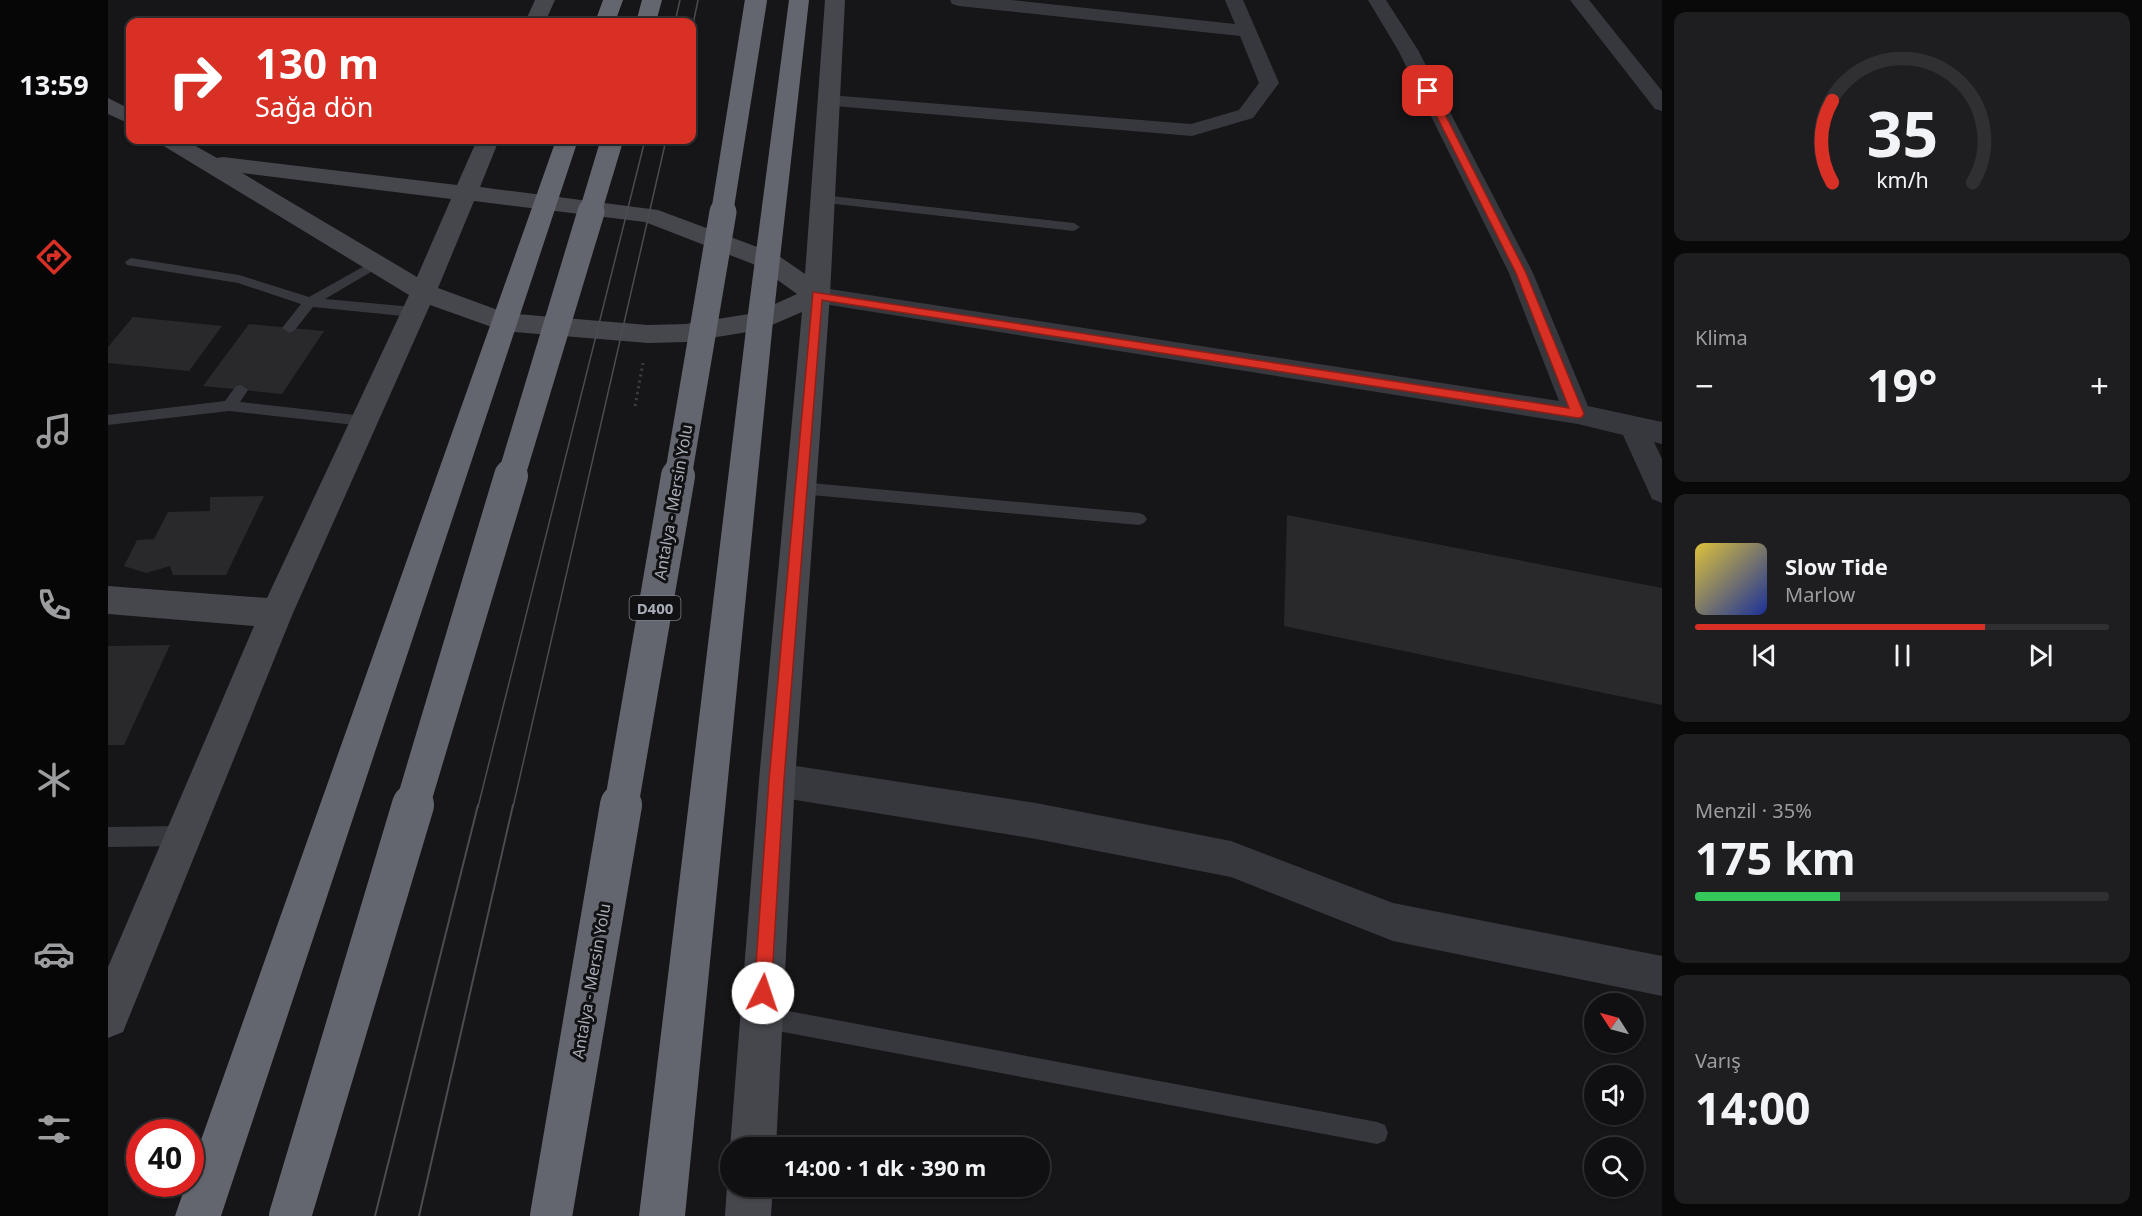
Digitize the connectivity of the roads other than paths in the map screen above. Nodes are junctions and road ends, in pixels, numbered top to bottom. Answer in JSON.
{"nodes":[{"id":1,"x":544,"y":0,"type":"edge"},
{"id":2,"x":613,"y":0,"type":"edge"},
{"id":3,"x":652,"y":0,"type":"edge"},
{"id":4,"x":756,"y":0,"type":"edge"},
{"id":5,"x":799,"y":0,"type":"edge"},
{"id":6,"x":835,"y":0,"type":"edge"},
{"id":7,"x":959,"y":0,"type":"edge"},
{"id":8,"x":1234,"y":0,"type":"edge"},
{"id":9,"x":1377,"y":0,"type":"edge"},
{"id":10,"x":1579,"y":0,"type":"edge"},
{"id":11,"x":537,"y":18,"type":"edge"},
{"id":12,"x":606,"y":18,"type":"edge"},
{"id":13,"x":647,"y":18,"type":"edge"},
{"id":14,"x":1247,"y":31,"type":"junction"},
{"id":15,"x":829,"y":101,"type":"junction"},
{"id":16,"x":108,"y":105,"type":"edge"},
{"id":17,"x":1662,"y":105,"type":"edge"},
{"id":18,"x":126,"y":116,"type":"edge"},
{"id":19,"x":177,"y":144,"type":"edge"},
{"id":20,"x":486,"y":144,"type":"edge"},
{"id":21,"x":566,"y":144,"type":"edge"},
{"id":22,"x":611,"y":144,"type":"edge"},
{"id":23,"x":212,"y":163,"type":"junction"},
{"id":24,"x":466,"y":192,"type":"junction"},
{"id":25,"x":822,"y":199,"type":"junction"},
{"id":26,"x":546,"y":204,"type":"junction"},
{"id":27,"x":1074,"y":227,"type":"dead end"},
{"id":28,"x":767,"y":260,"type":"junction"},
{"id":29,"x":131,"y":262,"type":"dead end"},
{"id":30,"x":377,"y":264,"type":"junction"},
{"id":31,"x":817,"y":295,"type":"junction"},
{"id":32,"x":310,"y":302,"type":"junction"},
{"id":33,"x":418,"y":302,"type":"junction"},
{"id":34,"x":760,"y":321,"type":"junction"},
{"id":35,"x":503,"y":322,"type":"junction"},
{"id":36,"x":289,"y":328,"type":"dead end"},
{"id":37,"x":241,"y":390,"type":"dead end"},
{"id":38,"x":229,"y":406,"type":"junction"},
{"id":39,"x":1578,"y":414,"type":"junction"},
{"id":40,"x":108,"y":420,"type":"edge"},
{"id":41,"x":364,"y":421,"type":"junction"},
{"id":42,"x":1634,"y":427,"type":"junction"},
{"id":43,"x":1662,"y":433,"type":"edge"},
{"id":44,"x":800,"y":488,"type":"junction"},
{"id":45,"x":1662,"y":491,"type":"edge"},
{"id":46,"x":1139,"y":519,"type":"dead end"},
{"id":47,"x":108,"y":600,"type":"edge"},
{"id":48,"x":276,"y":613,"type":"junction"},
{"id":49,"x":777,"y":780,"type":"junction"},
{"id":50,"x":183,"y":836,"type":"junction"},
{"id":51,"x":108,"y":837,"type":"edge"},
{"id":52,"x":1662,"y":976,"type":"edge"},
{"id":53,"x":108,"y":1017,"type":"edge"},
{"id":54,"x":761,"y":1017,"type":"junction"},
{"id":55,"x":1377,"y":1133,"type":"dead end"},
{"id":56,"x":754,"y":1137,"type":"edge"},
{"id":57,"x":749,"y":1197,"type":"edge"},
{"id":58,"x":198,"y":1216,"type":"edge"},
{"id":59,"x":290,"y":1216,"type":"edge"},
{"id":60,"x":551,"y":1216,"type":"edge"},
{"id":61,"x":662,"y":1216,"type":"edge"},
{"id":62,"x":748,"y":1216,"type":"edge"}],
"edges":[{"from":1,"to":11,"type":"street"},
{"from":2,"to":12,"type":"highway"},
{"from":3,"to":13,"type":"highway"},
{"from":4,"to":60,"type":"highway","name":"Antalya - Mersin Yolu","number":"D400","bridge":true},
{"from":5,"to":28,"type":"highway"},
{"from":6,"to":15,"type":"street"},
{"from":7,"to":14,"type":"street"},
{"from":8,"to":14,"type":"street"},
{"from":9,"to":39,"type":"street"},
{"from":10,"to":17,"type":"street"},
{"from":14,"to":15,"type":"street"},
{"from":15,"to":25,"type":"street"},
{"from":16,"to":18,"type":"street"},
{"from":19,"to":23,"type":"street"},
{"from":20,"to":24,"type":"street"},
{"from":21,"to":26,"type":"highway"},
{"from":22,"to":59,"type":"highway","bridge":true},
{"from":23,"to":24,"type":"street"},
{"from":23,"to":30,"type":"street"},
{"from":24,"to":26,"type":"street"},
{"from":24,"to":33,"type":"street"},
{"from":25,"to":27,"type":"lane"},
{"from":25,"to":31,"type":"street"},
{"from":26,"to":28,"type":"street"},
{"from":26,"to":35,"type":"highway"},
{"from":28,"to":31,"type":"street"},
{"from":28,"to":34,"type":"highway"},
{"from":29,"to":32,"type":"lane"},
{"from":30,"to":32,"type":"lane"},
{"from":30,"to":33,"type":"street"},
{"from":31,"to":34,"type":"street"},
{"from":31,"to":39,"type":"street"},
{"from":31,"to":44,"type":"street"},
{"from":32,"to":33,"type":"lane"},
{"from":32,"to":36,"type":"lane"},
{"from":33,"to":35,"type":"street"},
{"from":33,"to":41,"type":"street"},
{"from":34,"to":35,"type":"street"},
{"from":34,"to":61,"type":"highway"},
{"from":35,"to":58,"type":"highway"},
{"from":37,"to":38,"type":"lane"},
{"from":38,"to":40,"type":"lane"},
{"from":38,"to":41,"type":"lane"},
{"from":39,"to":42,"type":"street"},
{"from":41,"to":48,"type":"street"},
{"from":42,"to":43,"type":"street"},
{"from":42,"to":45,"type":"street"},
{"from":44,"to":46,"type":"lane"},
{"from":44,"to":49,"type":"street"},
{"from":47,"to":48,"type":"street"},
{"from":48,"to":50,"type":"street"},
{"from":49,"to":52,"type":"street"},
{"from":49,"to":54,"type":"street"},
{"from":50,"to":51,"type":"lane"},
{"from":50,"to":53,"type":"street"},
{"from":54,"to":55,"type":"lane"},
{"from":54,"to":56,"type":"street"},
{"from":57,"to":62,"type":"street"}]}
